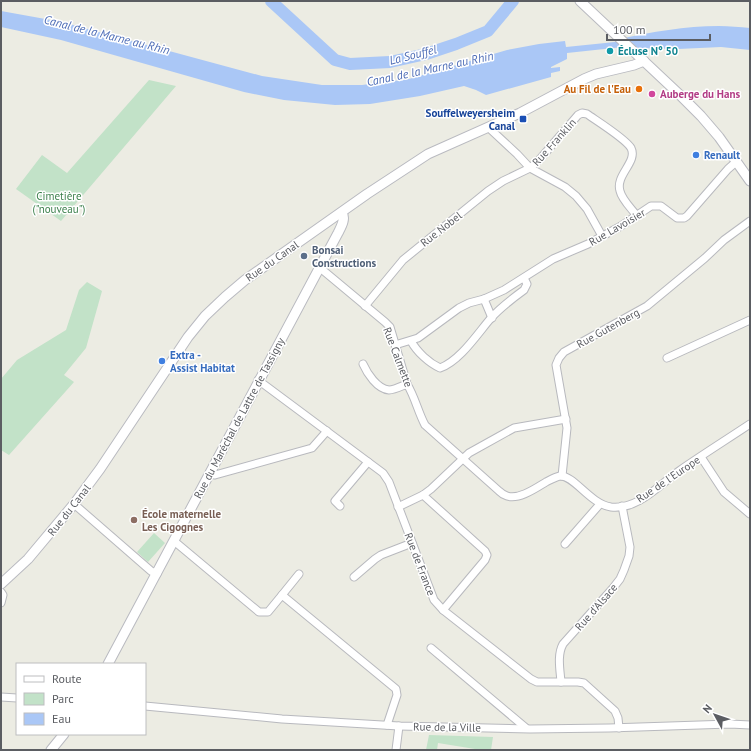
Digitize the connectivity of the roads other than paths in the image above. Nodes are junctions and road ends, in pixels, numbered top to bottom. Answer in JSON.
{"nodes":[{"id":1,"x":580,"y":1,"type":"edge"},
{"id":2,"x":644,"y":61,"type":"junction"},
{"id":3,"x":489,"y":128,"type":"junction"},
{"id":4,"x":736,"y":162,"type":"junction"},
{"id":5,"x":530,"y":168,"type":"junction"},
{"id":6,"x":750,"y":181,"type":"edge"},
{"id":7,"x":342,"y":212,"type":"junction"},
{"id":8,"x":637,"y":216,"type":"junction"},
{"id":9,"x":750,"y":221,"type":"edge"},
{"id":10,"x":602,"y":236,"type":"junction"},
{"id":11,"x":319,"y":267,"type":"junction"},
{"id":12,"x":524,"y":278,"type":"junction"},
{"id":13,"x":484,"y":299,"type":"junction"},
{"id":14,"x":365,"y":306,"type":"junction"},
{"id":15,"x":492,"y":318,"type":"junction"},
{"id":16,"x":750,"y":320,"type":"edge"},
{"id":17,"x":411,"y":341,"type":"junction"},
{"id":18,"x":395,"y":344,"type":"junction"},
{"id":19,"x":667,"y":358,"type":"dead end"},
{"id":20,"x":362,"y":364,"type":"dead end"},
{"id":21,"x":258,"y":380,"type":"junction"},
{"id":22,"x":407,"y":384,"type":"junction"},
{"id":23,"x":566,"y":419,"type":"junction"},
{"id":24,"x":750,"y":424,"type":"edge"},
{"id":25,"x":327,"y":431,"type":"junction"},
{"id":26,"x":701,"y":457,"type":"junction"},
{"id":27,"x":462,"y":458,"type":"junction"},
{"id":28,"x":368,"y":462,"type":"junction"},
{"id":29,"x":209,"y":474,"type":"junction"},
{"id":30,"x":562,"y":476,"type":"junction"},
{"id":31,"x":423,"y":495,"type":"junction"},
{"id":32,"x":74,"y":504,"type":"junction"},
{"id":33,"x":600,"y":504,"type":"junction"},
{"id":34,"x":340,"y":506,"type":"dead end"},
{"id":35,"x":398,"y":506,"type":"junction"},
{"id":36,"x":622,"y":506,"type":"junction"},
{"id":37,"x":750,"y":514,"type":"edge"},
{"id":38,"x":174,"y":541,"type":"junction"},
{"id":39,"x":412,"y":543,"type":"junction"},
{"id":40,"x":565,"y":544,"type":"dead end"},
{"id":41,"x":157,"y":574,"type":"junction"},
{"id":42,"x":299,"y":574,"type":"dead end"},
{"id":43,"x":354,"y":577,"type":"dead end"},
{"id":44,"x":1,"y":584,"type":"edge"},
{"id":45,"x":1,"y":592,"type":"edge"},
{"id":46,"x":282,"y":595,"type":"junction"},
{"id":47,"x":1,"y":603,"type":"edge"},
{"id":48,"x":443,"y":610,"type":"junction"},
{"id":49,"x":431,"y":648,"type":"dead end"},
{"id":50,"x":109,"y":663,"type":"edge"},
{"id":51,"x":561,"y":682,"type":"junction"},
{"id":52,"x":1,"y":697,"type":"edge"},
{"id":53,"x":16,"y":698,"type":"edge"},
{"id":54,"x":146,"y":706,"type":"edge"},
{"id":55,"x":387,"y":725,"type":"junction"},
{"id":56,"x":750,"y":725,"type":"edge"},
{"id":57,"x":399,"y":726,"type":"junction"},
{"id":58,"x":526,"y":728,"type":"junction"},
{"id":59,"x":619,"y":728,"type":"junction"},
{"id":60,"x":63,"y":735,"type":"edge"},
{"id":61,"x":51,"y":750,"type":"edge"},
{"id":62,"x":396,"y":750,"type":"edge"}],
"edges":[{"from":1,"to":2,"type":"street"},
{"from":2,"to":3,"type":"street","name":"Rue du Canal"},
{"from":2,"to":4,"type":"street"},
{"from":3,"to":5,"type":"street"},
{"from":3,"to":7,"type":"street","name":"Rue du Canal"},
{"from":4,"to":6,"type":"street"},
{"from":4,"to":8,"type":"street","name":"Rue Lavoisier"},
{"from":5,"to":8,"type":"street","name":"Rue Franklin"},
{"from":5,"to":10,"type":"street"},
{"from":5,"to":14,"type":"street","name":"Rue Nobel"},
{"from":7,"to":11,"type":"street","name":"Rue du Maréchal de Lattre de Tassigny"},
{"from":7,"to":32,"type":"street","name":"Rue du Canal"},
{"from":8,"to":10,"type":"street","name":"Rue Lavoisier"},
{"from":9,"to":23,"type":"street","name":"Rue Gutenberg"},
{"from":10,"to":12,"type":"street","name":"Rue Lavoisier"},
{"from":11,"to":14,"type":"street","name":"Rue Calmette"},
{"from":11,"to":21,"type":"street","name":"Rue du Maréchal de Lattre de Tassigny"},
{"from":12,"to":13,"type":"street","name":"Rue Lavoisier"},
{"from":12,"to":15,"type":"street"},
{"from":13,"to":15,"type":"street"},
{"from":13,"to":17,"type":"street","name":"Rue Lavoisier"},
{"from":14,"to":18,"type":"street","name":"Rue Calmette"},
{"from":15,"to":17,"type":"street"},
{"from":16,"to":19,"type":"street"},
{"from":17,"to":18,"type":"street","name":"Rue Lavoisier"},
{"from":18,"to":22,"type":"street","name":"Rue Calmette"},
{"from":20,"to":22,"type":"street"},
{"from":21,"to":25,"type":"street","name":"Rue de France"},
{"from":21,"to":29,"type":"street","name":"Rue du Maréchal de Lattre de Tassigny"},
{"from":22,"to":27,"type":"street","name":"Rue Calmette"},
{"from":23,"to":27,"type":"street"},
{"from":23,"to":30,"type":"street","name":"Rue Gutenberg"},
{"from":24,"to":26,"type":"street","name":"Rue de l'Europe"},
{"from":25,"to":28,"type":"street","name":"Rue de France"},
{"from":25,"to":29,"type":"street"},
{"from":26,"to":36,"type":"street","name":"Rue de l'Europe"},
{"from":26,"to":37,"type":"street"},
{"from":27,"to":30,"type":"street"},
{"from":27,"to":31,"type":"street"},
{"from":28,"to":34,"type":"street"},
{"from":28,"to":35,"type":"street","name":"Rue de France"},
{"from":29,"to":38,"type":"street","name":"Rue du Maréchal de Lattre de Tassigny"},
{"from":30,"to":33,"type":"street"},
{"from":31,"to":35,"type":"street"},
{"from":31,"to":48,"type":"street"},
{"from":32,"to":41,"type":"street"},
{"from":32,"to":44,"type":"street","name":"Rue du Canal"},
{"from":33,"to":36,"type":"street","name":"Rue de l'Europe"},
{"from":33,"to":40,"type":"street"},
{"from":35,"to":39,"type":"street","name":"Rue de France"},
{"from":36,"to":51,"type":"street","name":"Rue d'Alsace"},
{"from":38,"to":41,"type":"street","name":"Rue du Maréchal de Lattre de Tassigny"},
{"from":38,"to":46,"type":"street"},
{"from":39,"to":43,"type":"street"},
{"from":39,"to":48,"type":"street","name":"Rue de France"},
{"from":41,"to":50,"type":"street","name":"Rue du Maréchal de Lattre de Tassigny"},
{"from":42,"to":46,"type":"street"},
{"from":45,"to":47,"type":"street"},
{"from":46,"to":55,"type":"street"},
{"from":48,"to":51,"type":"street","name":"Rue de France"},
{"from":49,"to":58,"type":"street"},
{"from":51,"to":59,"type":"street","name":"Rue de France"},
{"from":52,"to":53,"type":"street"},
{"from":54,"to":55,"type":"street","name":"Rue de la Ville"},
{"from":55,"to":57,"type":"street","name":"Rue de la Ville"},
{"from":56,"to":59,"type":"street","name":"Rue de la Ville"},
{"from":57,"to":58,"type":"street","name":"Rue de la Ville"},
{"from":57,"to":62,"type":"street"},
{"from":58,"to":59,"type":"street","name":"Rue de la Ville"},
{"from":60,"to":61,"type":"street"}]}
